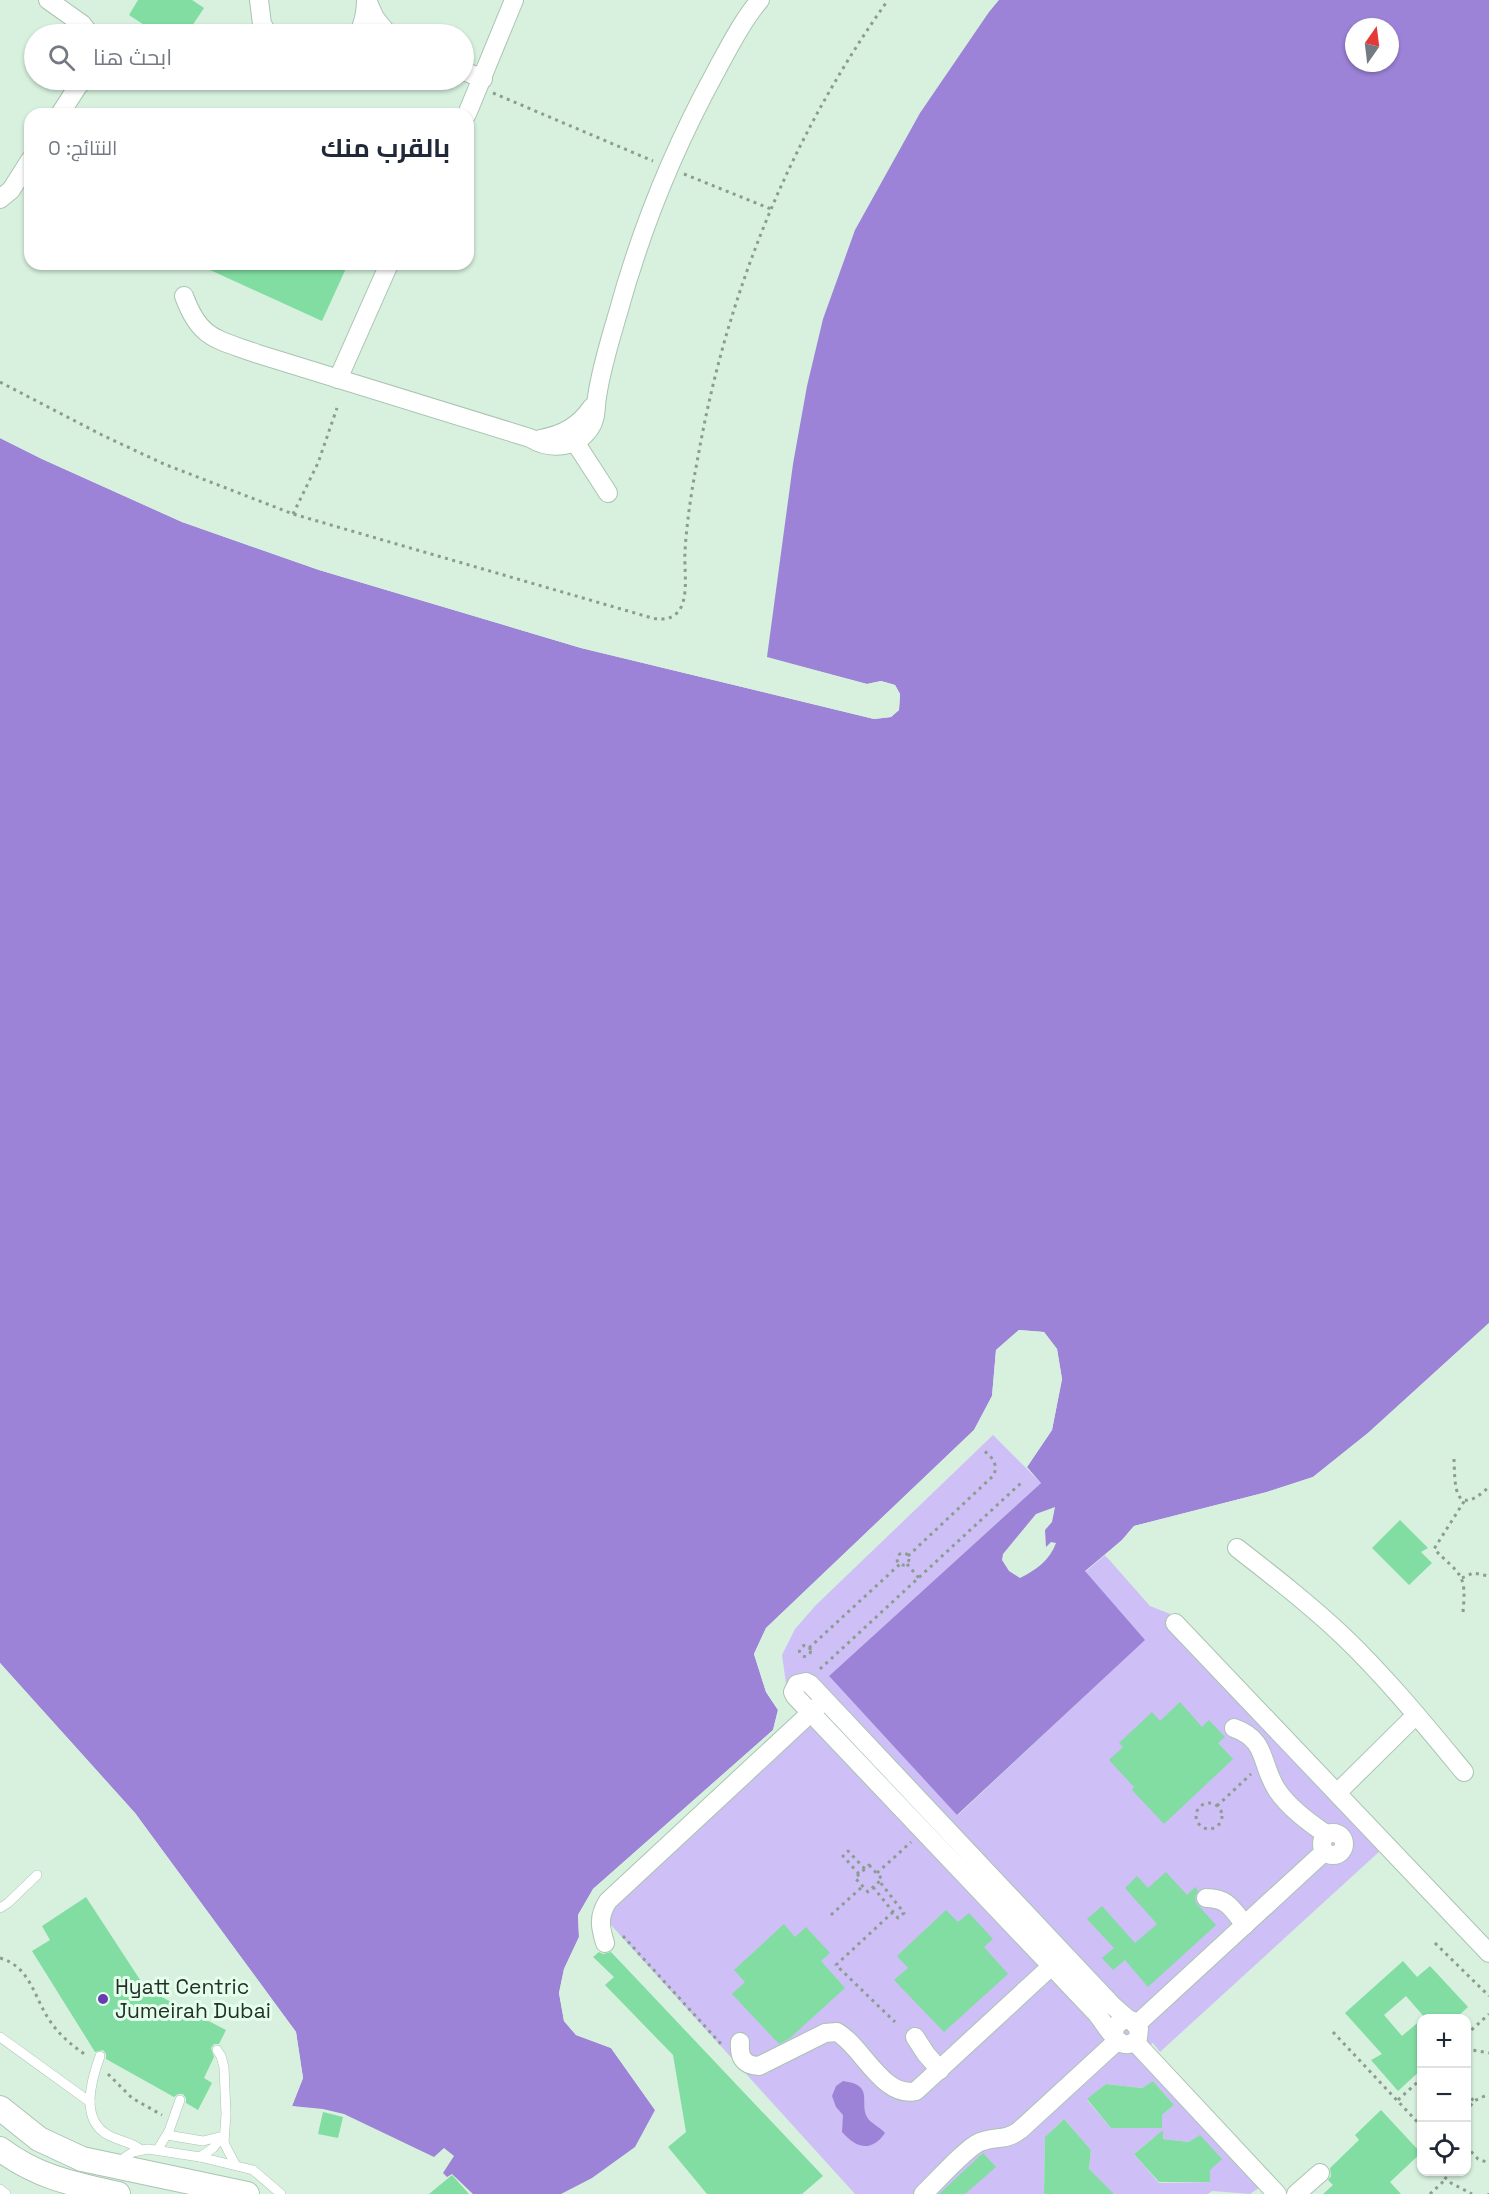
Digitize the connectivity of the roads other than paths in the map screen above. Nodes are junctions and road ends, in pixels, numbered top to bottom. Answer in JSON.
{"nodes":[{"id":1,"x":48,"y":0,"type":"edge"},
{"id":2,"x":367,"y":0,"type":"edge"},
{"id":3,"x":514,"y":0,"type":"edge"},
{"id":4,"x":758,"y":1,"type":"edge"},
{"id":5,"x":258,"y":2,"type":"edge"},
{"id":6,"x":75,"y":24,"type":"edge"},
{"id":7,"x":262,"y":24,"type":"edge"},
{"id":8,"x":363,"y":24,"type":"edge"},
{"id":9,"x":380,"y":24,"type":"edge"},
{"id":10,"x":474,"y":78,"type":"edge"},
{"id":11,"x":481,"y":83,"type":"junction"},
{"id":12,"x":76,"y":90,"type":"edge"},
{"id":13,"x":64,"y":108,"type":"edge"},
{"id":14,"x":470,"y":108,"type":"edge"},
{"id":15,"x":24,"y":167,"type":"edge"},
{"id":16,"x":8,"y":185,"type":"edge"},
{"id":17,"x":0,"y":199,"type":"edge"},
{"id":18,"x":386,"y":270,"type":"edge"},
{"id":19,"x":183,"y":296,"type":"dead end"},
{"id":20,"x":338,"y":379,"type":"junction"},
{"id":21,"x":597,"y":398,"type":"junction"},
{"id":22,"x":530,"y":438,"type":"junction"},
{"id":23,"x":575,"y":442,"type":"junction"},
{"id":24,"x":608,"y":494,"type":"dead end"},
{"id":25,"x":1237,"y":1548,"type":"dead end"},
{"id":26,"x":1175,"y":1623,"type":"dead end"},
{"id":27,"x":825,"y":1700,"type":"junction"},
{"id":28,"x":811,"y":1712,"type":"junction"},
{"id":29,"x":1416,"y":1715,"type":"junction"},
{"id":30,"x":1233,"y":1728,"type":"dead end"},
{"id":31,"x":1464,"y":1772,"type":"dead end"},
{"id":32,"x":1338,"y":1793,"type":"junction"},
{"id":33,"x":933,"y":1832,"type":"junction"},
{"id":34,"x":37,"y":1875,"type":"dead end"},
{"id":35,"x":1206,"y":1898,"type":"dead end"},
{"id":36,"x":0,"y":1908,"type":"edge"},
{"id":37,"x":1245,"y":1924,"type":"junction"},
{"id":38,"x":604,"y":1943,"type":"road end"},
{"id":39,"x":1489,"y":1953,"type":"edge"},
{"id":40,"x":1058,"y":1960,"type":"junction"},
{"id":41,"x":1126,"y":2033,"type":"junction"},
{"id":42,"x":0,"y":2037,"type":"edge"},
{"id":43,"x":915,"y":2037,"type":"dead end"},
{"id":44,"x":740,"y":2048,"type":"road end"},
{"id":45,"x":217,"y":2050,"type":"dead end"},
{"id":46,"x":100,"y":2056,"type":"dead end"},
{"id":47,"x":940,"y":2070,"type":"junction"},
{"id":48,"x":180,"y":2100,"type":"dead end"},
{"id":49,"x":90,"y":2102,"type":"junction"},
{"id":50,"x":0,"y":2108,"type":"edge"},
{"id":51,"x":167,"y":2135,"type":"junction"},
{"id":52,"x":223,"y":2136,"type":"junction"},
{"id":53,"x":0,"y":2149,"type":"edge"},
{"id":54,"x":140,"y":2149,"type":"junction"},
{"id":55,"x":158,"y":2149,"type":"junction"},
{"id":56,"x":200,"y":2157,"type":"junction"},
{"id":57,"x":235,"y":2164,"type":"junction"},
{"id":58,"x":112,"y":2166,"type":"junction"},
{"id":59,"x":1320,"y":2173,"type":"dead end"},
{"id":60,"x":0,"y":2189,"type":"edge"},
{"id":61,"x":6,"y":2194,"type":"edge"},
{"id":62,"x":118,"y":2194,"type":"edge"},
{"id":63,"x":247,"y":2194,"type":"edge"},
{"id":64,"x":281,"y":2194,"type":"edge"},
{"id":65,"x":923,"y":2194,"type":"edge"},
{"id":66,"x":1277,"y":2194,"type":"edge"},
{"id":67,"x":1296,"y":2194,"type":"edge"}],
"edges":[{"from":1,"to":6,"type":"street"},
{"from":2,"to":8,"type":"street"},
{"from":2,"to":9,"type":"street"},
{"from":3,"to":11,"type":"street"},
{"from":4,"to":21,"type":"street"},
{"from":5,"to":7,"type":"street"},
{"from":10,"to":11,"type":"street"},
{"from":11,"to":14,"type":"street"},
{"from":12,"to":13,"type":"street"},
{"from":15,"to":16,"type":"street"},
{"from":16,"to":17,"type":"street"},
{"from":18,"to":20,"type":"street"},
{"from":19,"to":20,"type":"street"},
{"from":20,"to":22,"type":"street"},
{"from":21,"to":22,"type":"street"},
{"from":21,"to":23,"type":"street"},
{"from":22,"to":23,"type":"street"},
{"from":23,"to":24,"type":"street"},
{"from":25,"to":29,"type":"street"},
{"from":26,"to":32,"type":"street"},
{"from":27,"to":28,"type":"street"},
{"from":27,"to":28,"type":"street"},
{"from":27,"to":33,"type":"street"},
{"from":28,"to":33,"type":"street"},
{"from":28,"to":38,"type":"street"},
{"from":29,"to":31,"type":"street"},
{"from":29,"to":32,"type":"street"},
{"from":30,"to":37,"type":"street"},
{"from":32,"to":39,"type":"street"},
{"from":33,"to":40,"type":"street"},
{"from":34,"to":36,"type":"lane"},
{"from":35,"to":37,"type":"street"},
{"from":37,"to":41,"type":"street"},
{"from":40,"to":41,"type":"street"},
{"from":40,"to":47,"type":"street"},
{"from":41,"to":65,"type":"street"},
{"from":41,"to":66,"type":"street"},
{"from":42,"to":49,"type":"lane"},
{"from":43,"to":47,"type":"street"},
{"from":44,"to":47,"type":"street"},
{"from":45,"to":52,"type":"lane"},
{"from":46,"to":49,"type":"lane"},
{"from":48,"to":51,"type":"lane"},
{"from":49,"to":54,"type":"lane"},
{"from":50,"to":58,"type":"street"},
{"from":51,"to":52,"type":"lane"},
{"from":51,"to":55,"type":"lane"},
{"from":52,"to":56,"type":"lane"},
{"from":52,"to":57,"type":"lane"},
{"from":53,"to":62,"type":"street"},
{"from":54,"to":55,"type":"lane"},
{"from":54,"to":58,"type":"lane"},
{"from":55,"to":56,"type":"lane"},
{"from":56,"to":57,"type":"lane"},
{"from":57,"to":64,"type":"lane"},
{"from":58,"to":63,"type":"street"},
{"from":59,"to":67,"type":"street"},
{"from":60,"to":61,"type":"lane"}]}
